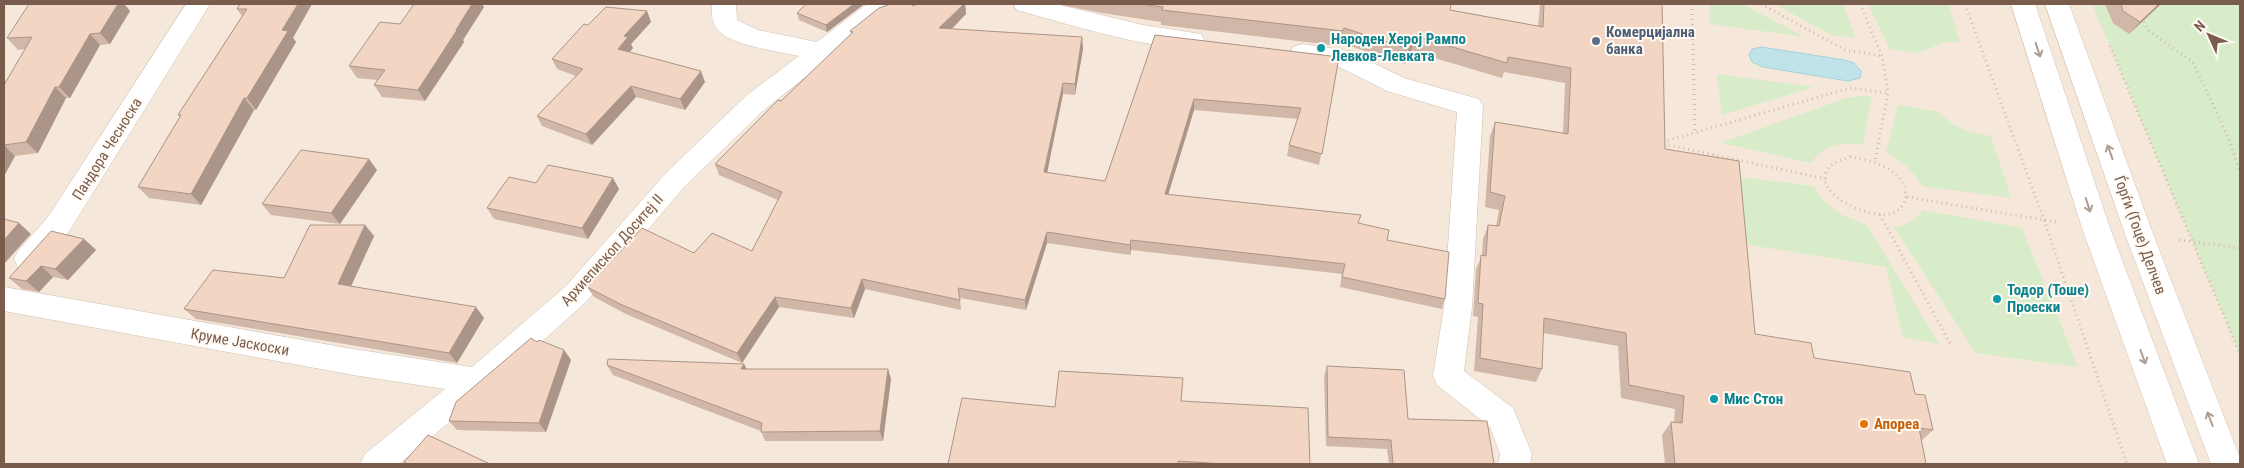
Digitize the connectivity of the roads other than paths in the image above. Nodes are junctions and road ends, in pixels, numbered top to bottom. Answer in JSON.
{"nodes":[{"id":1,"x":198,"y":4,"type":"edge"},
{"id":2,"x":724,"y":4,"type":"edge"},
{"id":3,"x":894,"y":4,"type":"edge"},
{"id":4,"x":1026,"y":4,"type":"edge"},
{"id":5,"x":2023,"y":4,"type":"edge"},
{"id":6,"x":2057,"y":4,"type":"edge"},
{"id":7,"x":1065,"y":9,"type":"edge"},
{"id":8,"x":1212,"y":43,"type":"edge"},
{"id":9,"x":1280,"y":51,"type":"edge"},
{"id":10,"x":822,"y":52,"type":"junction"},
{"id":11,"x":4,"y":286,"type":"edge"},
{"id":12,"x":4,"y":299,"type":"edge"},
{"id":13,"x":477,"y":381,"type":"junction"},
{"id":14,"x":376,"y":464,"type":"edge"},
{"id":15,"x":1514,"y":464,"type":"edge"},
{"id":16,"x":2183,"y":464,"type":"edge"},
{"id":17,"x":2227,"y":464,"type":"edge"}],
"edges":[{"from":1,"to":11,"type":"street","name":"Пандора Чесноска"},
{"from":2,"to":10,"type":"street"},
{"from":3,"to":10,"type":"street","name":"Архиепископ Доситеј II"},
{"from":4,"to":7,"type":"street"},
{"from":5,"to":16,"type":"street","one_way":true},
{"from":17,"to":6,"type":"street","name":"Ѓорѓи (Гоце) Делчев","one_way":true},
{"from":7,"to":8,"type":"street"},
{"from":9,"to":15,"type":"street"},
{"from":10,"to":13,"type":"street","name":"Архиепископ Доситеј II"},
{"from":12,"to":13,"type":"street","name":"Круме Јаскоски"},
{"from":13,"to":14,"type":"street","name":"Архиепископ Доситеј II"}]}
